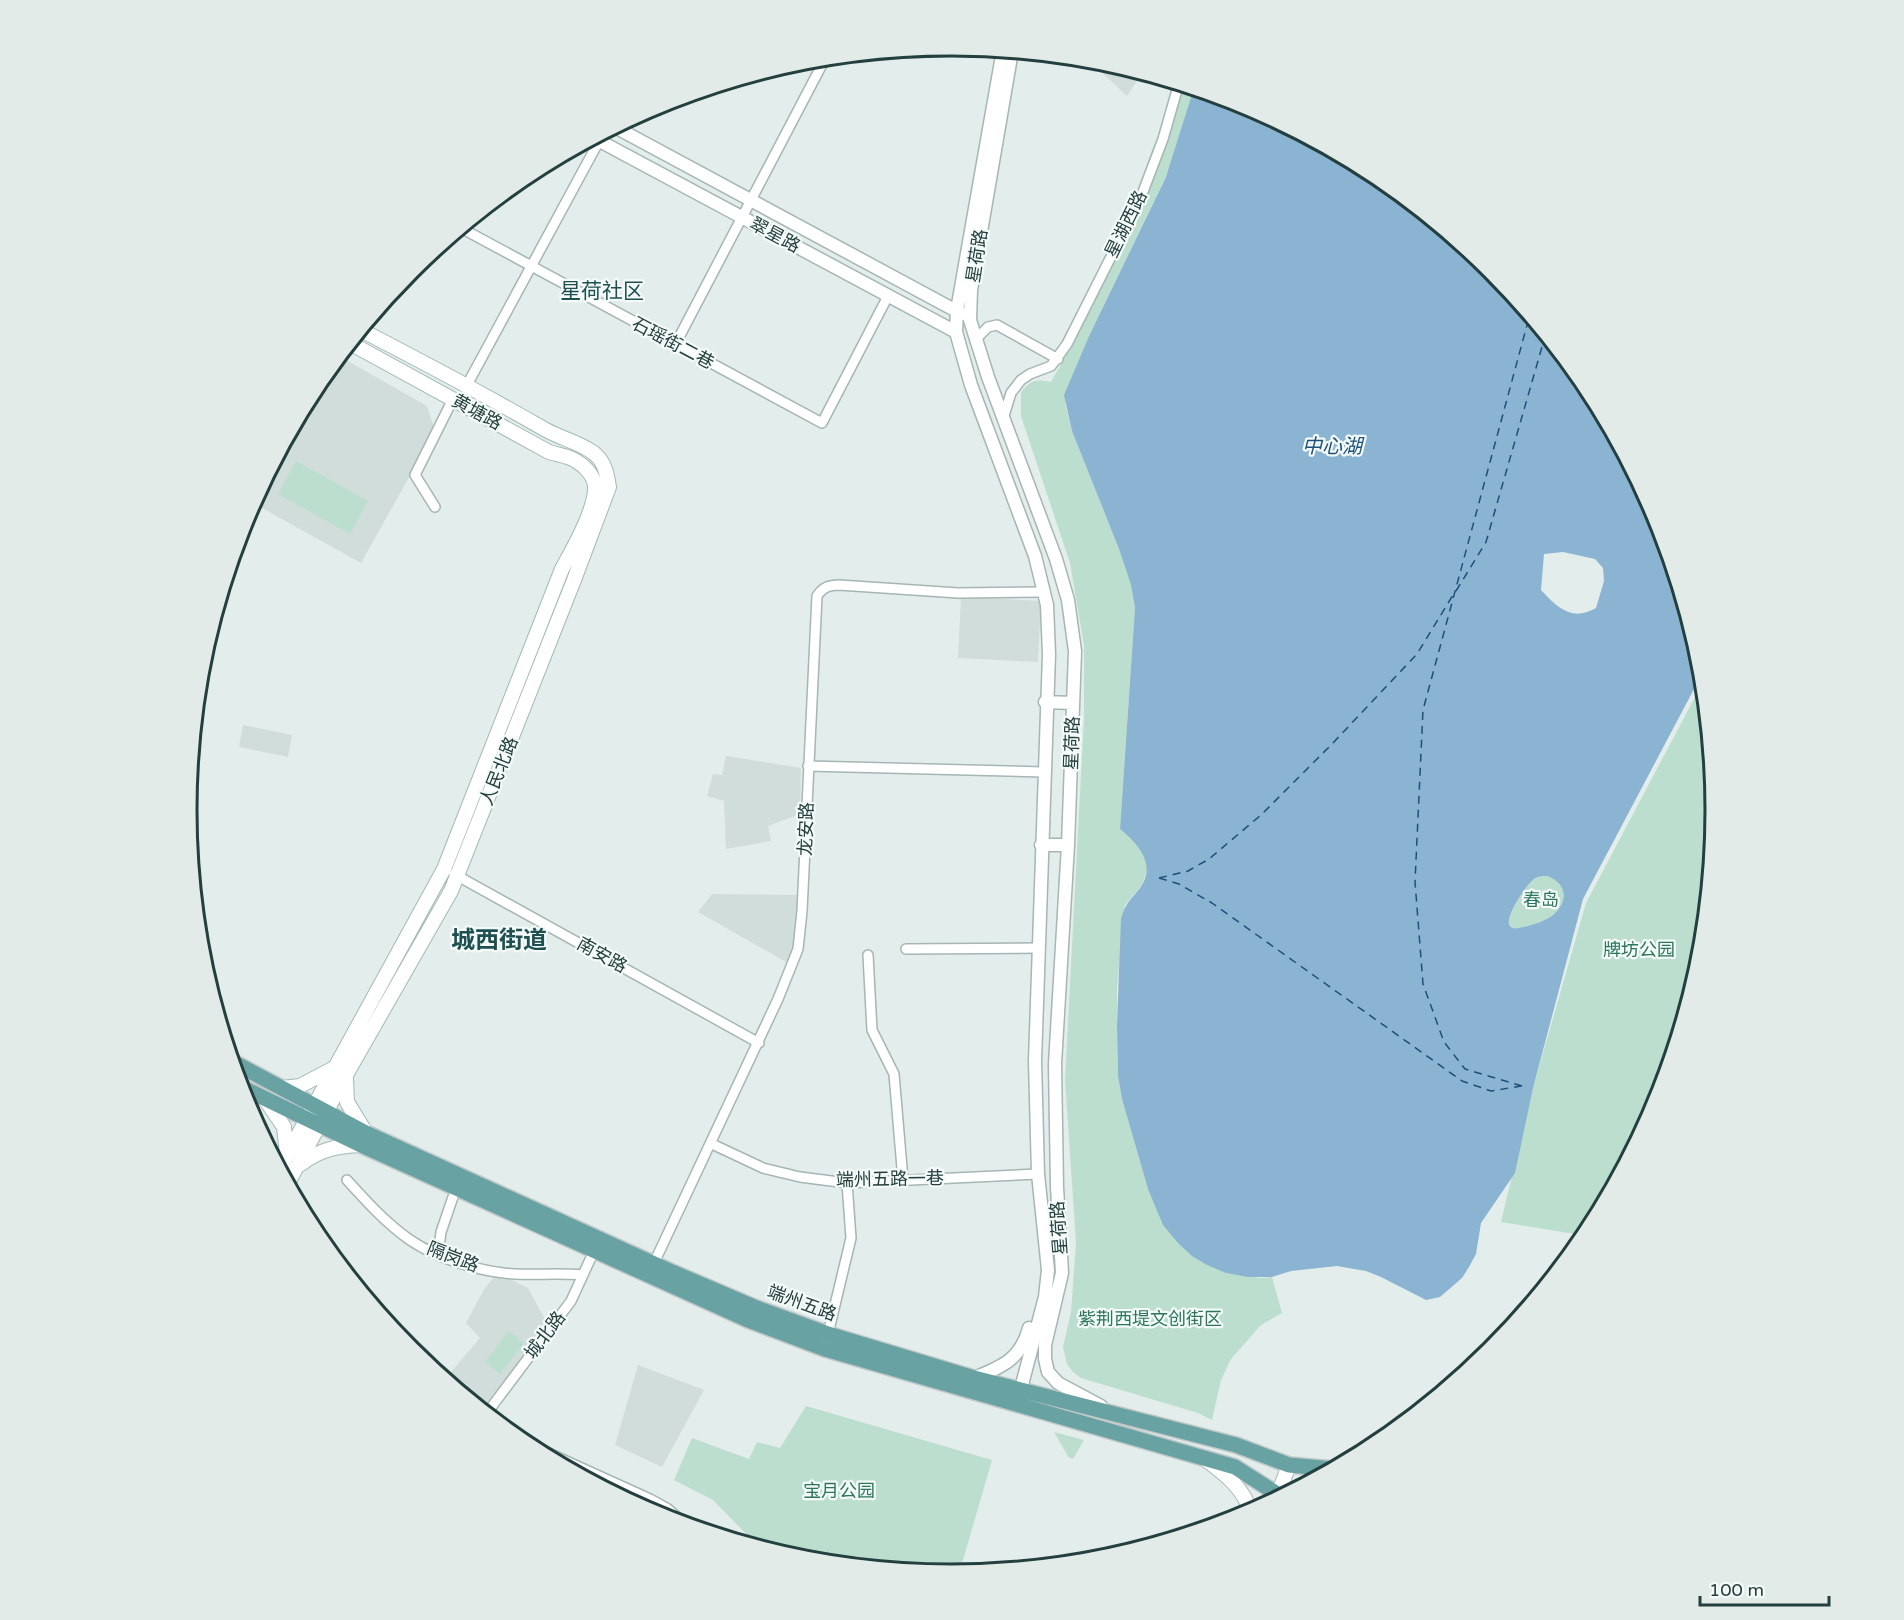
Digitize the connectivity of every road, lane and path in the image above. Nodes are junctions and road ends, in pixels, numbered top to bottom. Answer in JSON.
{"nodes":[{"id":1,"x":1002,"y":57,"type":"edge"},
{"id":2,"x":1011,"y":58,"type":"edge"},
{"id":3,"x":821,"y":67,"type":"edge"},
{"id":4,"x":1177,"y":90,"type":"edge"},
{"id":5,"x":622,"y":131,"type":"edge"},
{"id":6,"x":601,"y":142,"type":"edge"},
{"id":7,"x":594,"y":147,"type":"edge"},
{"id":8,"x":751,"y":200,"type":"junction"},
{"id":9,"x":742,"y":218,"type":"junction"},
{"id":10,"x":468,"y":232,"type":"edge"},
{"id":11,"x":531,"y":266,"type":"junction"},
{"id":12,"x":888,"y":296,"type":"junction"},
{"id":13,"x":939,"y":300,"type":"junction"},
{"id":14,"x":957,"y":310,"type":"junction"},
{"id":15,"x":930,"y":318,"type":"junction"},
{"id":16,"x":970,"y":320,"type":"junction"},
{"id":17,"x":956,"y":332,"type":"junction"},
{"id":18,"x":368,"y":333,"type":"edge"},
{"id":19,"x":976,"y":339,"type":"junction"},
{"id":20,"x":675,"y":345,"type":"junction"},
{"id":21,"x":357,"y":347,"type":"edge"},
{"id":22,"x":1058,"y":359,"type":"junction"},
{"id":23,"x":988,"y":377,"type":"junction"},
{"id":24,"x":467,"y":385,"type":"junction"},
{"id":25,"x":970,"y":385,"type":"junction"},
{"id":26,"x":453,"y":399,"type":"junction"},
{"id":27,"x":1003,"y":419,"type":"junction"},
{"id":28,"x":558,"y":437,"type":"joint"},
{"id":29,"x":595,"y":486,"type":"joint"},
{"id":30,"x":435,"y":507,"type":"dead end"},
{"id":31,"x":1044,"y":592,"type":"junction"},
{"id":32,"x":1046,"y":702,"type":"junction"},
{"id":33,"x":1073,"y":703,"type":"junction"},
{"id":34,"x":808,"y":766,"type":"junction"},
{"id":35,"x":1043,"y":772,"type":"junction"},
{"id":36,"x":1041,"y":845,"type":"junction"},
{"id":37,"x":1068,"y":845,"type":"junction"},
{"id":38,"x":444,"y":869,"type":"junction"},
{"id":39,"x":457,"y":875,"type":"junction"},
{"id":40,"x":1038,"y":948,"type":"junction"},
{"id":41,"x":906,"y":949,"type":"dead end"},
{"id":42,"x":868,"y":955,"type":"dead end"},
{"id":43,"x":759,"y":1043,"type":"junction"},
{"id":44,"x":243,"y":1067,"type":"edge"},
{"id":45,"x":338,"y":1076,"type":"junction"},
{"id":46,"x":282,"y":1088,"type":"junction"},
{"id":47,"x":253,"y":1093,"type":"edge"},
{"id":48,"x":266,"y":1099,"type":"junction"},
{"id":49,"x":317,"y":1115,"type":"junction"},
{"id":50,"x":363,"y":1139,"type":"junction"},
{"id":51,"x":712,"y":1144,"type":"junction"},
{"id":52,"x":287,"y":1154,"type":"junction"},
{"id":53,"x":284,"y":1160,"type":"edge"},
{"id":54,"x":297,"y":1167,"type":"junction"},
{"id":55,"x":1038,"y":1174,"type":"junction"},
{"id":56,"x":292,"y":1175,"type":"edge"},
{"id":57,"x":347,"y":1180,"type":"dead end"},
{"id":58,"x":903,"y":1180,"type":"junction"},
{"id":59,"x":847,"y":1183,"type":"junction"},
{"id":60,"x":453,"y":1197,"type":"dead end"},
{"id":61,"x":594,"y":1251,"type":"junction"},
{"id":62,"x":438,"y":1254,"type":"junction"},
{"id":63,"x":1048,"y":1270,"type":"junction"},
{"id":64,"x":648,"y":1274,"type":"junction"},
{"id":65,"x":583,"y":1275,"type":"junction"},
{"id":66,"x":828,"y":1334,"type":"junction"},
{"id":67,"x":974,"y":1378,"type":"junction"},
{"id":68,"x":1019,"y":1397,"type":"junction"},
{"id":69,"x":491,"y":1407,"type":"edge"},
{"id":70,"x":1116,"y":1413,"type":"junction"},
{"id":71,"x":1201,"y":1456,"type":"junction"},
{"id":72,"x":1289,"y":1465,"type":"junction"},
{"id":73,"x":1320,"y":1468,"type":"edge"},
{"id":74,"x":601,"y":1477,"type":"edge"},
{"id":75,"x":1282,"y":1489,"type":"edge"},
{"id":76,"x":1273,"y":1493,"type":"edge"},
{"id":77,"x":1247,"y":1504,"type":"edge"},
{"id":78,"x":667,"y":1509,"type":"edge"}],
"edges":[{"from":1,"to":14,"type":"street","name":"星荷路"},
{"from":2,"to":16,"type":"street","name":"星荷路"},
{"from":3,"to":8,"type":"street"},
{"from":4,"to":22,"type":"street","name":"星湖西路"},
{"from":5,"to":8,"type":"street","name":"翠星路"},
{"from":6,"to":9,"type":"street","name":"翠星路"},
{"from":7,"to":11,"type":"street"},
{"from":8,"to":9,"type":"street"},
{"from":8,"to":13,"type":"street","name":"翠星路"},
{"from":9,"to":12,"type":"street","name":"翠星路"},
{"from":9,"to":20,"type":"street"},
{"from":10,"to":11,"type":"street","name":"石瑶街二巷"},
{"from":11,"to":20,"type":"street","name":"石瑶街二巷"},
{"from":11,"to":24,"type":"street"},
{"from":12,"to":15,"type":"street","name":"翠星路"},
{"from":12,"to":20,"type":"street","name":"石瑶街二巷"},
{"from":13,"to":14,"type":"street","name":"翠星路"},
{"from":13,"to":15,"type":"street"},
{"from":14,"to":16,"type":"street","name":"翠星路"},
{"from":14,"to":17,"type":"street","name":"星荷路"},
{"from":15,"to":17,"type":"street","name":"翠星路"},
{"from":16,"to":19,"type":"street","name":"星荷路"},
{"from":17,"to":25,"type":"street","name":"星荷路"},
{"from":18,"to":24,"type":"main road","name":"黄塘路"},
{"from":19,"to":22,"type":"street"},
{"from":19,"to":23,"type":"street","name":"星荷路"},
{"from":21,"to":26,"type":"main road","name":"黄塘路"},
{"from":22,"to":27,"type":"street"},
{"from":23,"to":25,"type":"street"},
{"from":23,"to":27,"type":"street","name":"星荷路"},
{"from":24,"to":28,"type":"main road","name":"黄塘路"},
{"from":25,"to":31,"type":"street","name":"星荷路"},
{"from":26,"to":29,"type":"main road","name":"黄塘路"},
{"from":26,"to":30,"type":"street"},
{"from":27,"to":33,"type":"street","name":"星荷路"},
{"from":28,"to":39,"type":"main road","name":"人民北路"},
{"from":29,"to":38,"type":"main road","name":"人民北路"},
{"from":31,"to":32,"type":"street","name":"星荷路"},
{"from":31,"to":34,"type":"street","name":"龙安路"},
{"from":32,"to":33,"type":"street"},
{"from":32,"to":35,"type":"street","name":"星荷路"},
{"from":33,"to":37,"type":"street","name":"星荷路"},
{"from":34,"to":35,"type":"street"},
{"from":34,"to":43,"type":"street","name":"龙安路"},
{"from":35,"to":36,"type":"street","name":"星荷路"},
{"from":36,"to":37,"type":"street"},
{"from":36,"to":40,"type":"street","name":"星荷路"},
{"from":37,"to":70,"type":"street","name":"星荷路"},
{"from":38,"to":39,"type":"street","name":"南安路"},
{"from":38,"to":45,"type":"main road","name":"人民北路"},
{"from":39,"to":43,"type":"street","name":"南安路"},
{"from":39,"to":45,"type":"main road","name":"人民北路"},
{"from":40,"to":41,"type":"street"},
{"from":40,"to":55,"type":"street","name":"星荷路"},
{"from":42,"to":58,"type":"street"},
{"from":43,"to":51,"type":"street","name":"龙安路"},
{"from":44,"to":46,"type":"main road"},
{"from":45,"to":46,"type":"main road"},
{"from":45,"to":49,"type":"main road","name":"人民北路"},
{"from":45,"to":50,"type":"main road"},
{"from":46,"to":49,"type":"main road"},
{"from":47,"to":48,"type":"main road"},
{"from":48,"to":49,"type":"main road"},
{"from":48,"to":52,"type":"main road"},
{"from":49,"to":50,"type":"main road","name":"端州五路"},
{"from":49,"to":52,"type":"main road"},
{"from":49,"to":54,"type":"main road"},
{"from":50,"to":54,"type":"main road"},
{"from":50,"to":61,"type":"main road","name":"端州五路"},
{"from":50,"to":64,"type":"main road","name":"端州五路"},
{"from":51,"to":59,"type":"street","name":"端州五路一巷"},
{"from":51,"to":64,"type":"street","name":"龙安路"},
{"from":52,"to":53,"type":"main road"},
{"from":54,"to":56,"type":"main road"},
{"from":55,"to":58,"type":"street","name":"端州五路一巷"},
{"from":55,"to":63,"type":"street","name":"星荷路"},
{"from":57,"to":62,"type":"street","name":"隔岗路"},
{"from":58,"to":59,"type":"street","name":"端州五路一巷"},
{"from":59,"to":66,"type":"street"},
{"from":60,"to":62,"type":"street"},
{"from":61,"to":64,"type":"main road","name":"端州五路"},
{"from":61,"to":65,"type":"street","name":"城北路"},
{"from":62,"to":65,"type":"street","name":"隔岗路"},
{"from":63,"to":67,"type":"street"},
{"from":63,"to":68,"type":"street","name":"星荷路"},
{"from":64,"to":66,"type":"main road","name":"端州五路"},
{"from":64,"to":68,"type":"main road","name":"端州五路"},
{"from":65,"to":69,"type":"street","name":"城北路"},
{"from":66,"to":67,"type":"main road","name":"端州五路"},
{"from":67,"to":68,"type":"main road","name":"端州五路"},
{"from":68,"to":70,"type":"main road","name":"端州五路"},
{"from":68,"to":71,"type":"main road","name":"端州五路"},
{"from":70,"to":72,"type":"main road","name":"端州五路"},
{"from":71,"to":76,"type":"main road","name":"端州五路"},
{"from":71,"to":77,"type":"main road"},
{"from":72,"to":73,"type":"main road","name":"端州五路"},
{"from":72,"to":75,"type":"main road"},
{"from":74,"to":78,"type":"street"}]}
